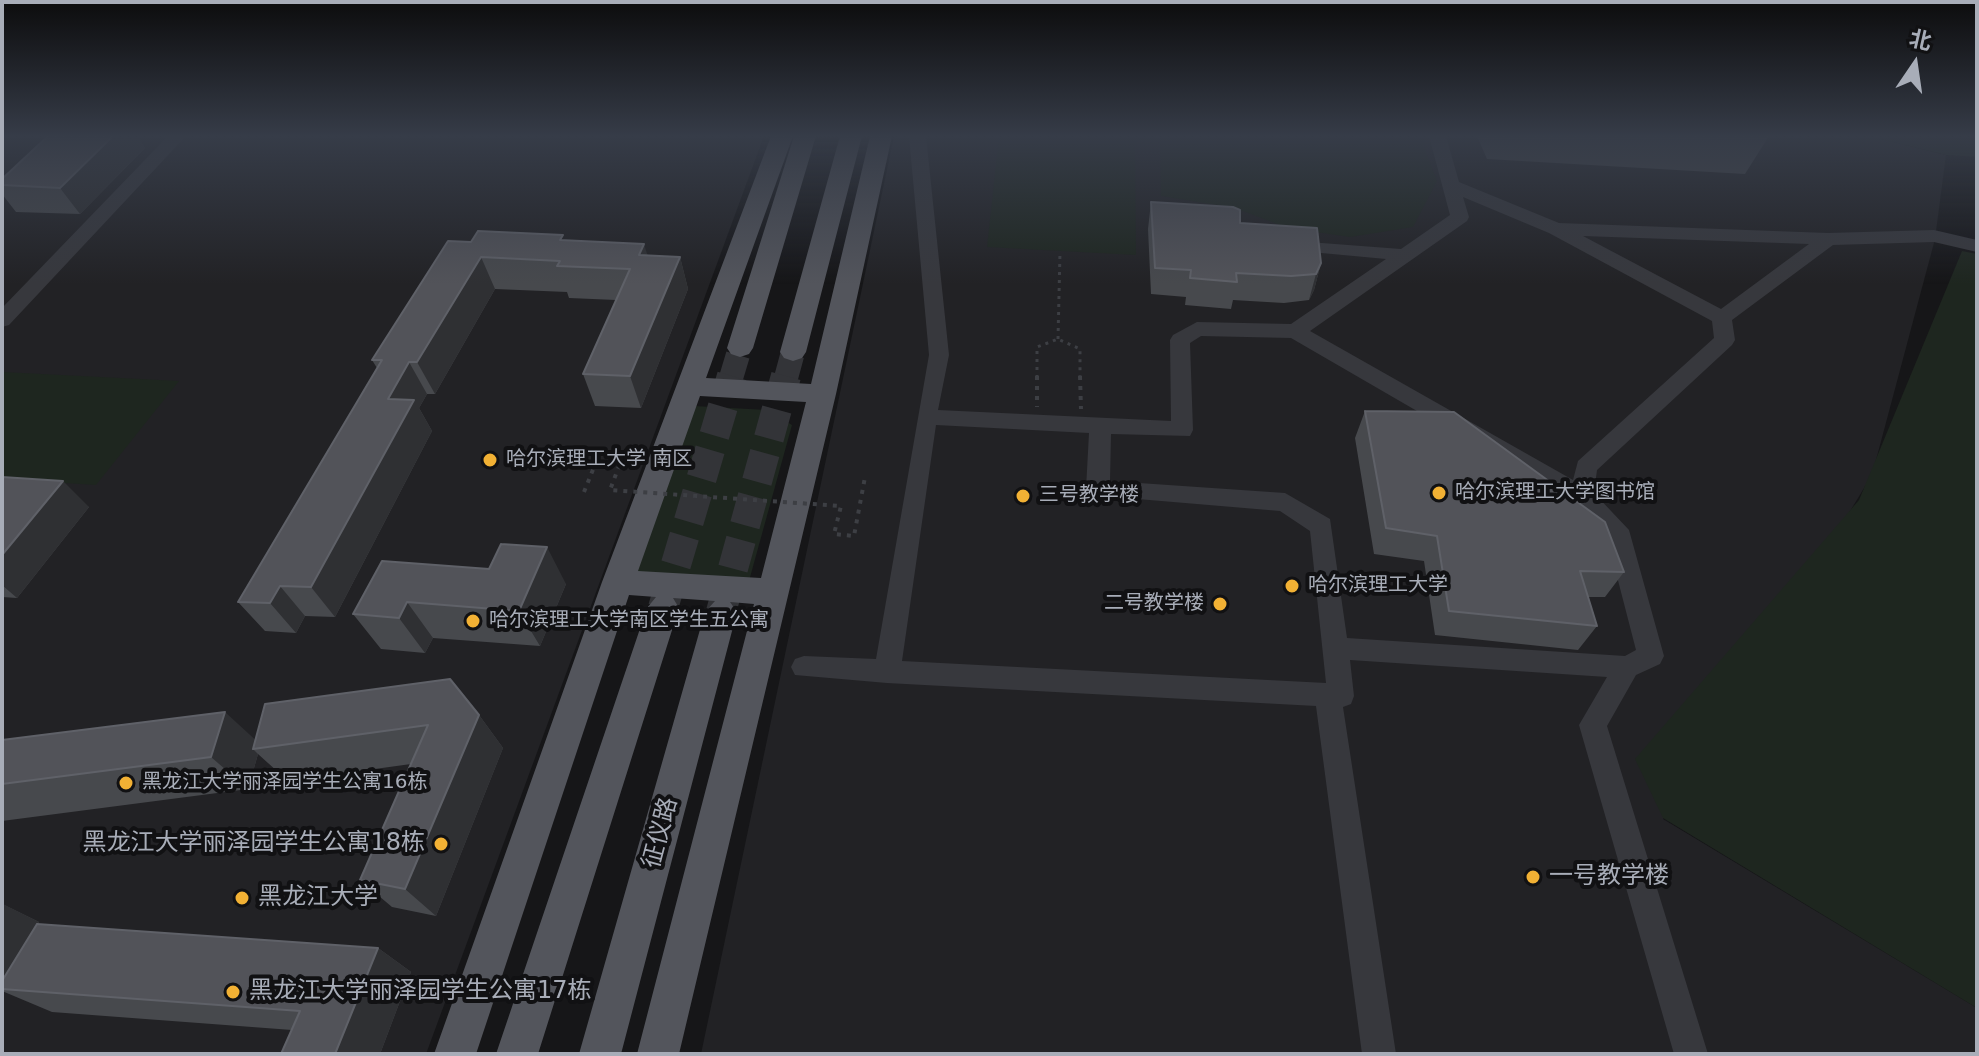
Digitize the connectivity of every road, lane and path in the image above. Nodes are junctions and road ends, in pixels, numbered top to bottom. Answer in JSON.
{"nodes":[{"id":1,"x":131,"y":185,"type":"edge"},
{"id":2,"x":764,"y":185,"type":"edge"},
{"id":3,"x":790,"y":185,"type":"edge"},
{"id":4,"x":838,"y":185,"type":"edge"},
{"id":5,"x":870,"y":185,"type":"edge"},
{"id":6,"x":922,"y":185,"type":"edge"},
{"id":7,"x":1450,"y":185,"type":"joint"},
{"id":8,"x":1556,"y":229,"type":"junction"},
{"id":9,"x":1828,"y":239,"type":"junction"},
{"id":10,"x":1273,"y":240,"type":"edge"},
{"id":11,"x":1977,"y":246,"type":"edge"},
{"id":12,"x":1060,"y":252,"type":"dead end"},
{"id":13,"x":1406,"y":255,"type":"junction"},
{"id":14,"x":1722,"y":318,"type":"junction"},
{"id":15,"x":2,"y":320,"type":"edge"},
{"id":16,"x":1295,"y":331,"type":"junction"},
{"id":17,"x":1058,"y":339,"type":"junction"},
{"id":18,"x":740,"y":348,"type":"tunnel mouth"},
{"id":19,"x":793,"y":352,"type":"tunnel mouth"},
{"id":20,"x":690,"y":386,"type":"junction"},
{"id":21,"x":822,"y":394,"type":"junction"},
{"id":22,"x":926,"y":417,"type":"junction"},
{"id":23,"x":1037,"y":421,"type":"junction"},
{"id":24,"x":1091,"y":424,"type":"junction"},
{"id":25,"x":865,"y":477,"type":"dead end"},
{"id":26,"x":584,"y":492,"type":"dead end"},
{"id":27,"x":1582,"y":496,"type":"junction"},
{"id":28,"x":618,"y":582,"type":"junction"},
{"id":29,"x":773,"y":592,"type":"junction"},
{"id":30,"x":663,"y":608,"type":"tunnel mouth"},
{"id":31,"x":721,"y":612,"type":"tunnel mouth"},
{"id":32,"x":1337,"y":648,"type":"junction"},
{"id":33,"x":804,"y":667,"type":"dead end"},
{"id":34,"x":1627,"y":667,"type":"junction"},
{"id":35,"x":887,"y":672,"type":"junction"},
{"id":36,"x":1328,"y":696,"type":"junction"},
{"id":37,"x":455,"y":1054,"type":"edge"},
{"id":38,"x":517,"y":1054,"type":"edge"},
{"id":39,"x":600,"y":1054,"type":"edge"},
{"id":40,"x":658,"y":1054,"type":"edge"},
{"id":41,"x":1379,"y":1054,"type":"edge"},
{"id":42,"x":1691,"y":1054,"type":"edge"}],
"edges":[{"from":1,"to":15,"type":"street"},
{"from":2,"to":20,"type":"main road"},
{"from":3,"to":18,"type":"main road"},
{"from":4,"to":19,"type":"main road"},
{"from":5,"to":21,"type":"main road"},
{"from":6,"to":22,"type":"street"},
{"from":7,"to":8,"type":"street"},
{"from":7,"to":13,"type":"street"},
{"from":8,"to":9,"type":"street"},
{"from":8,"to":14,"type":"street"},
{"from":9,"to":11,"type":"street"},
{"from":9,"to":14,"type":"street"},
{"from":10,"to":13,"type":"street"},
{"from":12,"to":17,"type":"path"},
{"from":13,"to":16,"type":"street"},
{"from":14,"to":27,"type":"street"},
{"from":16,"to":24,"type":"street"},
{"from":16,"to":27,"type":"street"},
{"from":17,"to":23,"type":"path"},
{"from":17,"to":24,"type":"path"},
{"from":20,"to":21,"type":"main road"},
{"from":20,"to":28,"type":"main road"},
{"from":21,"to":29,"type":"main road"},
{"from":22,"to":23,"type":"street"},
{"from":22,"to":35,"type":"street"},
{"from":23,"to":24,"type":"street"},
{"from":24,"to":32,"type":"street"},
{"from":25,"to":26,"type":"path","bridge":true},
{"from":27,"to":34,"type":"street"},
{"from":28,"to":29,"type":"main road"},
{"from":28,"to":37,"type":"main road"},
{"from":29,"to":40,"type":"main road"},
{"from":30,"to":38,"type":"main road"},
{"from":31,"to":39,"type":"main road","name":"征仪路"},
{"from":32,"to":34,"type":"street"},
{"from":32,"to":36,"type":"street"},
{"from":33,"to":35,"type":"street"},
{"from":34,"to":42,"type":"street"},
{"from":35,"to":36,"type":"street"},
{"from":36,"to":41,"type":"street"}]}
